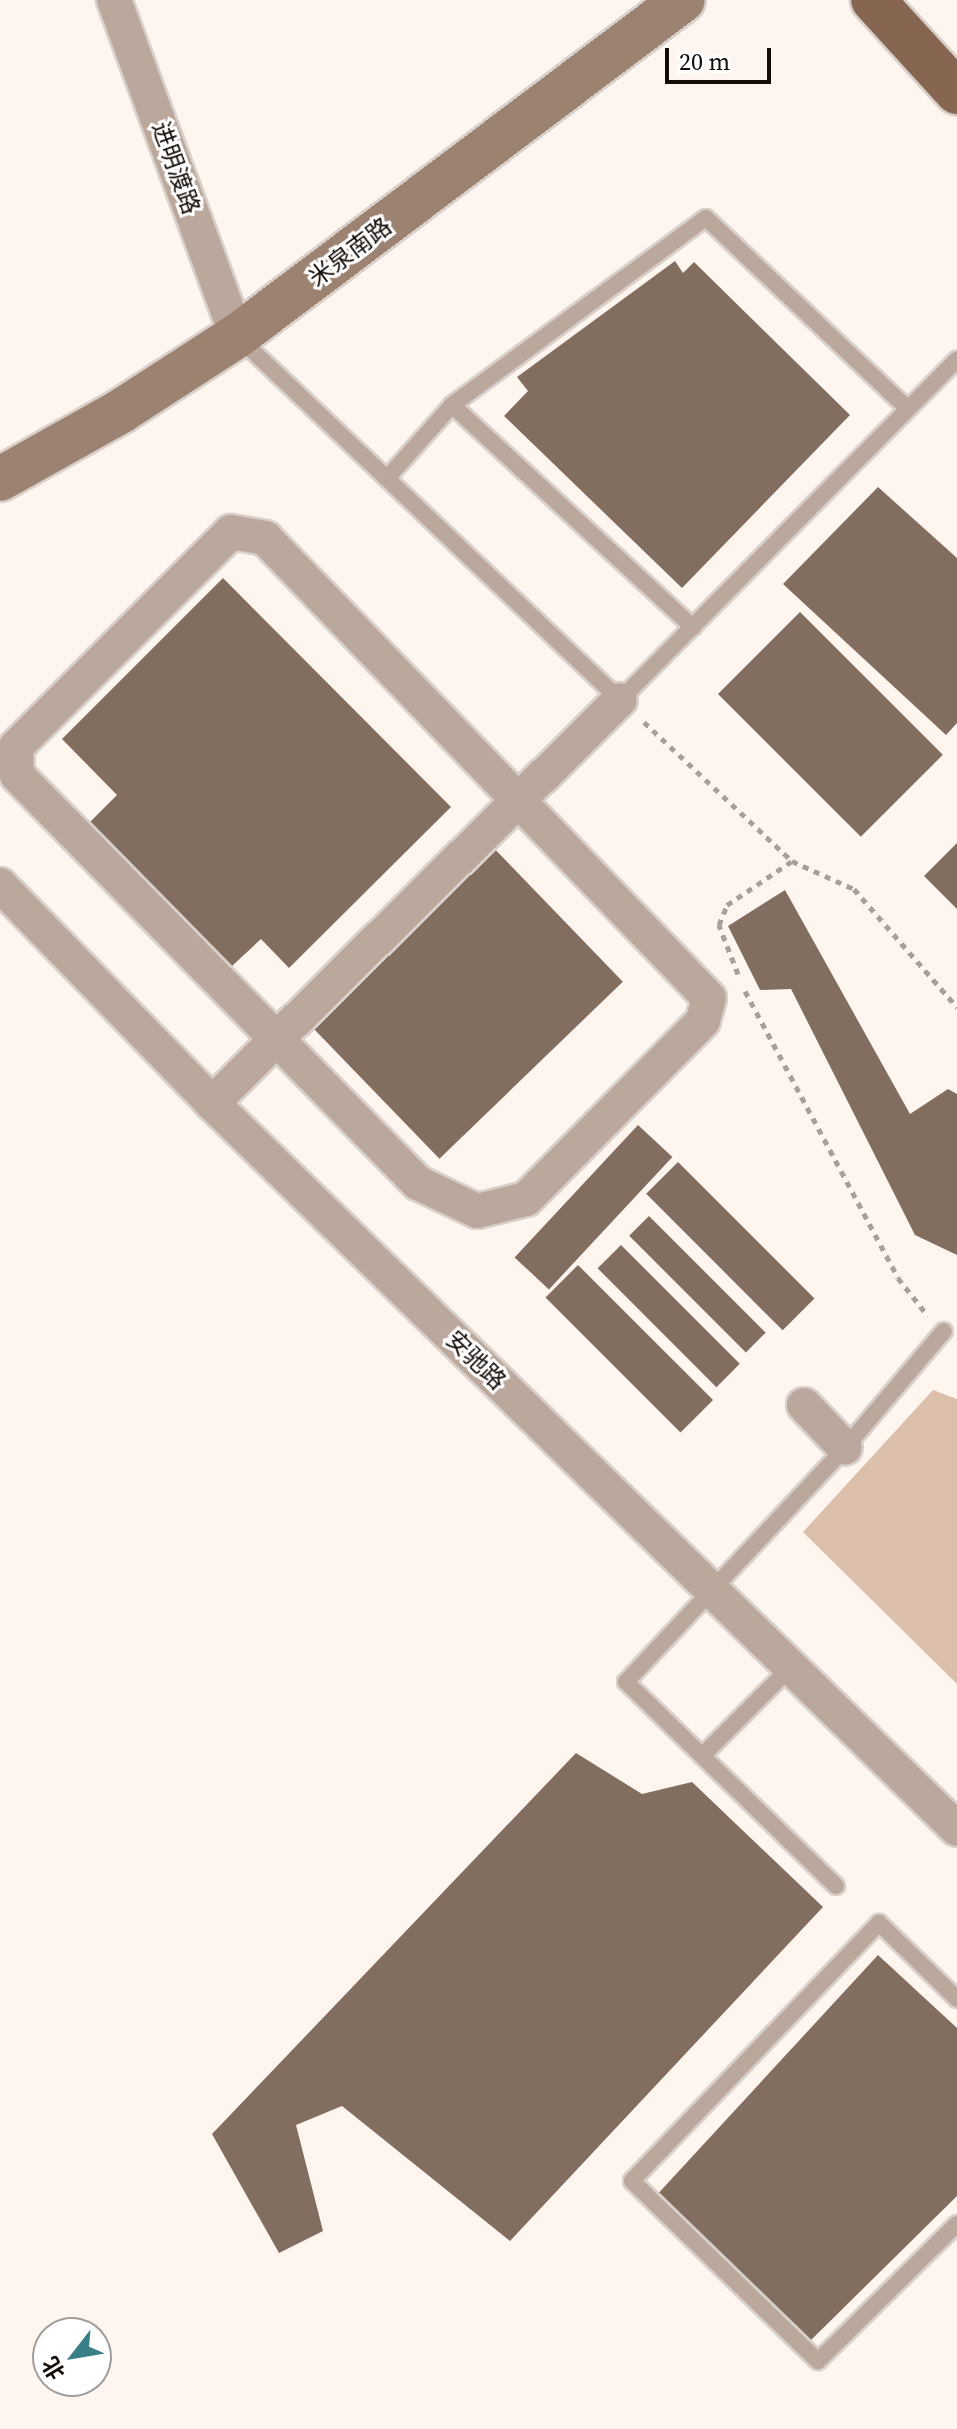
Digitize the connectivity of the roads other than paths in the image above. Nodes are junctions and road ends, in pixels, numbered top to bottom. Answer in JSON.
{"nodes":[{"id":1,"x":114,"y":0,"type":"edge"},
{"id":2,"x":683,"y":0,"type":"edge"},
{"id":3,"x":873,"y":0,"type":"edge"},
{"id":4,"x":957,"y":92,"type":"edge"},
{"id":5,"x":237,"y":336,"type":"junction"},
{"id":6,"x":957,"y":359,"type":"edge"},
{"id":7,"x":452,"y":405,"type":"junction"},
{"id":8,"x":906,"y":407,"type":"junction"},
{"id":9,"x":389,"y":476,"type":"junction"},
{"id":10,"x":0,"y":479,"type":"edge"},
{"id":11,"x":693,"y":627,"type":"junction"},
{"id":12,"x":620,"y":700,"type":"junction"},
{"id":13,"x":517,"y":800,"type":"junction"},
{"id":14,"x":0,"y":885,"type":"edge"},
{"id":15,"x":277,"y":1037,"type":"junction"},
{"id":16,"x":212,"y":1103,"type":"junction"},
{"id":17,"x":944,"y":1331,"type":"road end"},
{"id":18,"x":804,"y":1405,"type":"dead end"},
{"id":19,"x":845,"y":1448,"type":"junction"},
{"id":20,"x":712,"y":1590,"type":"junction"},
{"id":21,"x":792,"y":1666,"type":"junction"},
{"id":22,"x":702,"y":1756,"type":"junction"},
{"id":23,"x":957,"y":1829,"type":"edge"},
{"id":24,"x":836,"y":1886,"type":"dead end"},
{"id":25,"x":957,"y":1999,"type":"edge"},
{"id":26,"x":957,"y":2224,"type":"edge"}],
"edges":[{"from":1,"to":5,"type":"street","name":"进明渡路"},
{"from":2,"to":5,"type":"main road","name":"米泉南路"},
{"from":3,"to":4,"type":"main road"},
{"from":5,"to":9,"type":"lane"},
{"from":5,"to":10,"type":"main road","name":"米泉南路"},
{"from":6,"to":8,"type":"lane"},
{"from":7,"to":8,"type":"lane"},
{"from":7,"to":9,"type":"lane"},
{"from":7,"to":11,"type":"lane"},
{"from":8,"to":11,"type":"lane"},
{"from":9,"to":12,"type":"lane"},
{"from":11,"to":12,"type":"lane"},
{"from":12,"to":13,"type":"street"},
{"from":13,"to":15,"type":"street"},
{"from":13,"to":15,"type":"street"},
{"from":13,"to":15,"type":"street"},
{"from":14,"to":16,"type":"street","name":"安驰路"},
{"from":15,"to":16,"type":"street"},
{"from":16,"to":20,"type":"street","name":"安驰路"},
{"from":17,"to":19,"type":"lane"},
{"from":18,"to":19,"type":"street"},
{"from":19,"to":20,"type":"lane"},
{"from":20,"to":21,"type":"street","name":"安驰路"},
{"from":20,"to":22,"type":"lane"},
{"from":21,"to":22,"type":"lane"},
{"from":21,"to":23,"type":"street","name":"安驰路"},
{"from":22,"to":24,"type":"lane"},
{"from":25,"to":26,"type":"lane"}]}
